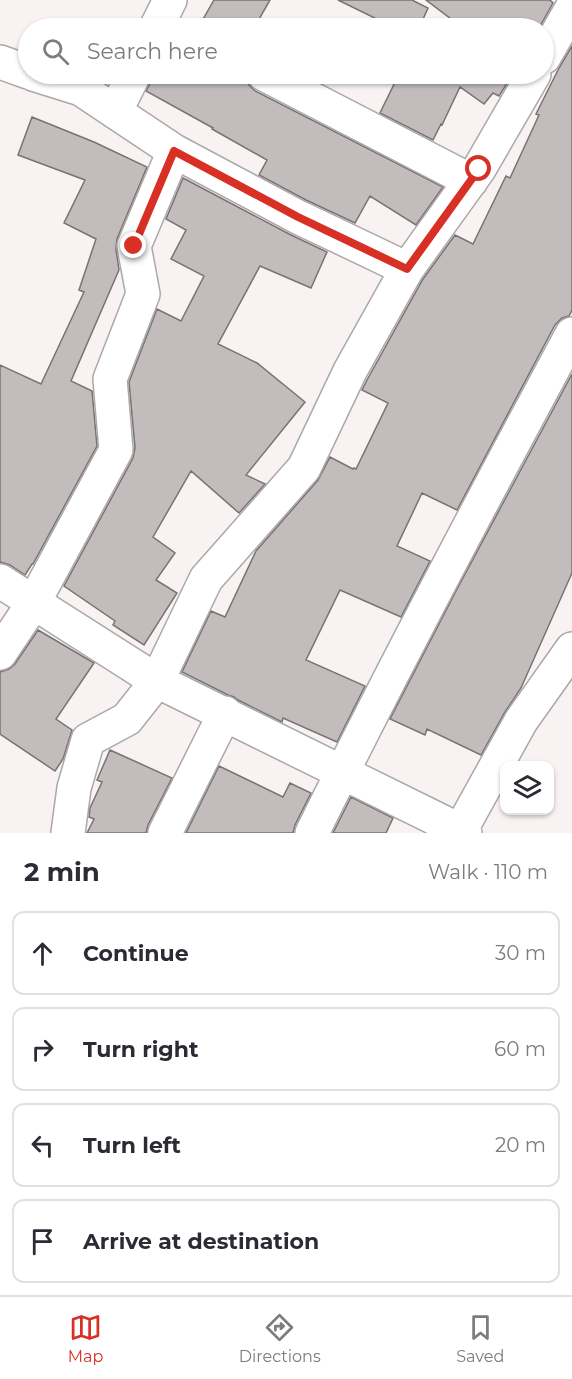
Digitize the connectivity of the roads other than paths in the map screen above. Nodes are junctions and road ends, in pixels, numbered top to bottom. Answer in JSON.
{"nodes":[{"id":1,"x":572,"y":8,"type":"edge"},
{"id":2,"x":554,"y":38,"type":"edge"},
{"id":3,"x":0,"y":62,"type":"edge"},
{"id":4,"x":18,"y":68,"type":"edge"},
{"id":5,"x":65,"y":84,"type":"edge"},
{"id":6,"x":129,"y":84,"type":"edge"},
{"id":7,"x":283,"y":84,"type":"edge"},
{"id":8,"x":528,"y":84,"type":"edge"},
{"id":9,"x":116,"y":112,"type":"junction"},
{"id":10,"x":174,"y":151,"type":"junction"},
{"id":11,"x":471,"y":181,"type":"junction"},
{"id":12,"x":407,"y":269,"type":"junction"},
{"id":13,"x":572,"y":334,"type":"edge"},
{"id":14,"x":0,"y":580,"type":"edge"},
{"id":15,"x":34,"y":602,"type":"junction"},
{"id":16,"x":572,"y":649,"type":"edge"},
{"id":17,"x":0,"y":653,"type":"edge"},
{"id":18,"x":157,"y":681,"type":"junction"},
{"id":19,"x":225,"y":713,"type":"junction"},
{"id":20,"x":343,"y":772,"type":"junction"},
{"id":21,"x":461,"y":832,"type":"edge"},
{"id":22,"x":68,"y":833,"type":"edge"},
{"id":23,"x":165,"y":833,"type":"edge"},
{"id":24,"x":312,"y":833,"type":"edge"}],
"edges":[{"from":1,"to":2,"type":"street"},
{"from":3,"to":4,"type":"street"},
{"from":5,"to":9,"type":"street"},
{"from":6,"to":9,"type":"street"},
{"from":7,"to":11,"type":"street"},
{"from":8,"to":11,"type":"street"},
{"from":9,"to":10,"type":"street"},
{"from":10,"to":12,"type":"street"},
{"from":10,"to":15,"type":"street"},
{"from":11,"to":12,"type":"street"},
{"from":12,"to":18,"type":"street"},
{"from":13,"to":20,"type":"street"},
{"from":14,"to":15,"type":"street"},
{"from":15,"to":17,"type":"street"},
{"from":15,"to":18,"type":"street"},
{"from":16,"to":21,"type":"street"},
{"from":18,"to":19,"type":"street"},
{"from":18,"to":22,"type":"street"},
{"from":19,"to":20,"type":"street"},
{"from":19,"to":23,"type":"street"},
{"from":20,"to":21,"type":"street"},
{"from":20,"to":24,"type":"street"}]}
